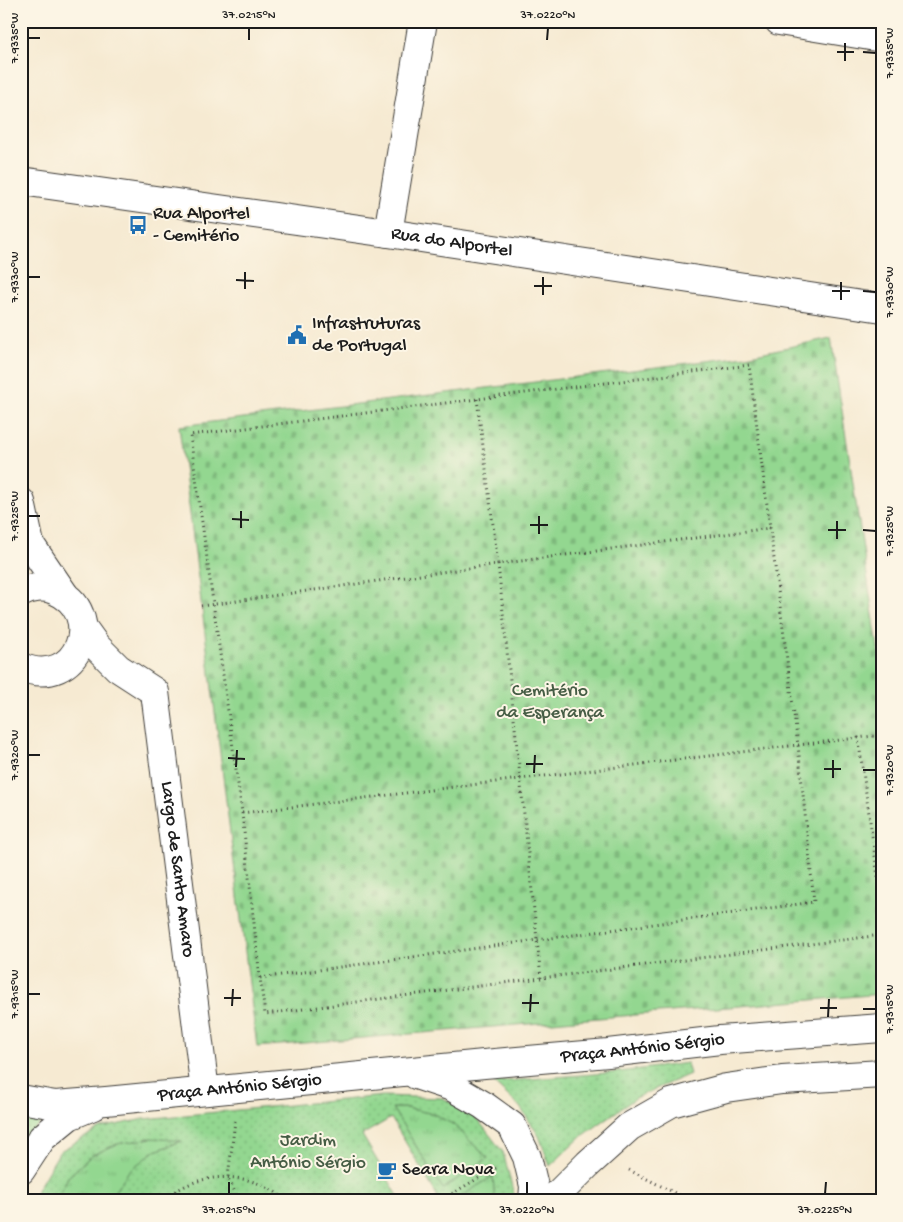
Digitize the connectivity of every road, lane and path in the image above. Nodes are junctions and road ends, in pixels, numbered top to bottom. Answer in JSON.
{"nodes":[{"id":1,"x":423,"y":21,"type":"edge"},
{"id":2,"x":779,"y":21,"type":"edge"},
{"id":3,"x":879,"y":21,"type":"edge"},
{"id":4,"x":882,"y":25,"type":"edge"},
{"id":5,"x":882,"y":38,"type":"edge"},
{"id":6,"x":21,"y":181,"type":"edge"},
{"id":7,"x":54,"y":186,"type":"junction"},
{"id":8,"x":21,"y":196,"type":"edge"},
{"id":9,"x":388,"y":233,"type":"junction"},
{"id":10,"x":882,"y":308,"type":"edge"},
{"id":11,"x":477,"y":399,"type":"junction"},
{"id":12,"x":21,"y":502,"type":"edge"},
{"id":13,"x":770,"y":528,"type":"junction"},
{"id":14,"x":26,"y":555,"type":"edge"},
{"id":15,"x":498,"y":564,"type":"junction"},
{"id":16,"x":21,"y":593,"type":"edge"},
{"id":17,"x":64,"y":594,"type":"junction"},
{"id":18,"x":213,"y":605,"type":"junction"},
{"id":19,"x":201,"y":606,"type":"dead end"},
{"id":20,"x":83,"y":628,"type":"junction"},
{"id":21,"x":118,"y":668,"type":"junction"},
{"id":22,"x":34,"y":669,"type":"edge"},
{"id":23,"x":882,"y":735,"type":"edge"},
{"id":24,"x":858,"y":738,"type":"junction"},
{"id":25,"x":798,"y":744,"type":"junction"},
{"id":26,"x":520,"y":779,"type":"junction"},
{"id":27,"x":242,"y":813,"type":"junction"},
{"id":28,"x":882,"y":905,"type":"edge"},
{"id":29,"x":882,"y":934,"type":"edge"},
{"id":30,"x":537,"y":940,"type":"junction"},
{"id":31,"x":260,"y":978,"type":"junction"},
{"id":32,"x":541,"y":978,"type":"junction"},
{"id":33,"x":882,"y":1028,"type":"edge"},
{"id":34,"x":404,"y":1072,"type":"junction"},
{"id":35,"x":882,"y":1074,"type":"edge"},
{"id":36,"x":205,"y":1091,"type":"junction"},
{"id":37,"x":21,"y":1099,"type":"edge"},
{"id":38,"x":106,"y":1101,"type":"junction"},
{"id":39,"x":235,"y":1120,"type":"dead end"},
{"id":40,"x":524,"y":1152,"type":"junction"},
{"id":41,"x":598,"y":1155,"type":"junction"},
{"id":42,"x":21,"y":1170,"type":"edge"},
{"id":43,"x":228,"y":1177,"type":"junction"},
{"id":44,"x":164,"y":1201,"type":"edge"},
{"id":45,"x":239,"y":1201,"type":"edge"},
{"id":46,"x":286,"y":1201,"type":"edge"},
{"id":47,"x":439,"y":1201,"type":"edge"},
{"id":48,"x":533,"y":1201,"type":"edge"},
{"id":49,"x":552,"y":1201,"type":"edge"},
{"id":50,"x":691,"y":1201,"type":"edge"}],
"edges":[{"from":1,"to":9,"type":"street"},
{"from":2,"to":5,"type":"street"},
{"from":3,"to":4,"type":"street"},
{"from":6,"to":7,"type":"street","name":"Rua do Alportel"},
{"from":7,"to":8,"type":"street"},
{"from":7,"to":9,"type":"street","name":"Rua do Alportel"},
{"from":9,"to":10,"type":"street","name":"Rua do Alportel"},
{"from":11,"to":13,"type":"path"},
{"from":11,"to":15,"type":"path"},
{"from":11,"to":18,"type":"path"},
{"from":12,"to":14,"type":"street"},
{"from":13,"to":15,"type":"path"},
{"from":13,"to":25,"type":"path"},
{"from":14,"to":17,"type":"street"},
{"from":15,"to":18,"type":"path"},
{"from":15,"to":26,"type":"path"},
{"from":16,"to":17,"type":"street"},
{"from":17,"to":20,"type":"street"},
{"from":18,"to":19,"type":"path"},
{"from":18,"to":27,"type":"path"},
{"from":20,"to":21,"type":"street","name":"Largo de Santo Amaro"},
{"from":20,"to":22,"type":"street"},
{"from":21,"to":22,"type":"street"},
{"from":21,"to":36,"type":"street","name":"Largo de Santo Amaro"},
{"from":23,"to":24,"type":"path"},
{"from":24,"to":25,"type":"path"},
{"from":24,"to":28,"type":"path"},
{"from":25,"to":26,"type":"path"},
{"from":25,"to":30,"type":"path"},
{"from":26,"to":27,"type":"path"},
{"from":26,"to":30,"type":"path"},
{"from":27,"to":31,"type":"path"},
{"from":29,"to":32,"type":"path"},
{"from":30,"to":31,"type":"path"},
{"from":30,"to":32,"type":"path"},
{"from":31,"to":32,"type":"path"},
{"from":33,"to":34,"type":"street","name":"Praça António Sérgio"},
{"from":34,"to":36,"type":"street","name":"Praça António Sérgio"},
{"from":34,"to":40,"type":"street","name":"Praça António Sérgio"},
{"from":35,"to":41,"type":"street"},
{"from":36,"to":38,"type":"street","name":"Praça António Sérgio"},
{"from":37,"to":38,"type":"street","name":"Praça António Sérgio"},
{"from":38,"to":42,"type":"street","name":"Praça António Sérgio"},
{"from":39,"to":43,"type":"path"},
{"from":40,"to":47,"type":"path"},
{"from":40,"to":48,"type":"street","name":"Praça António Sérgio"},
{"from":41,"to":49,"type":"street"},
{"from":41,"to":50,"type":"path"},
{"from":43,"to":44,"type":"path"},
{"from":43,"to":45,"type":"path"},
{"from":43,"to":46,"type":"path"}]}
